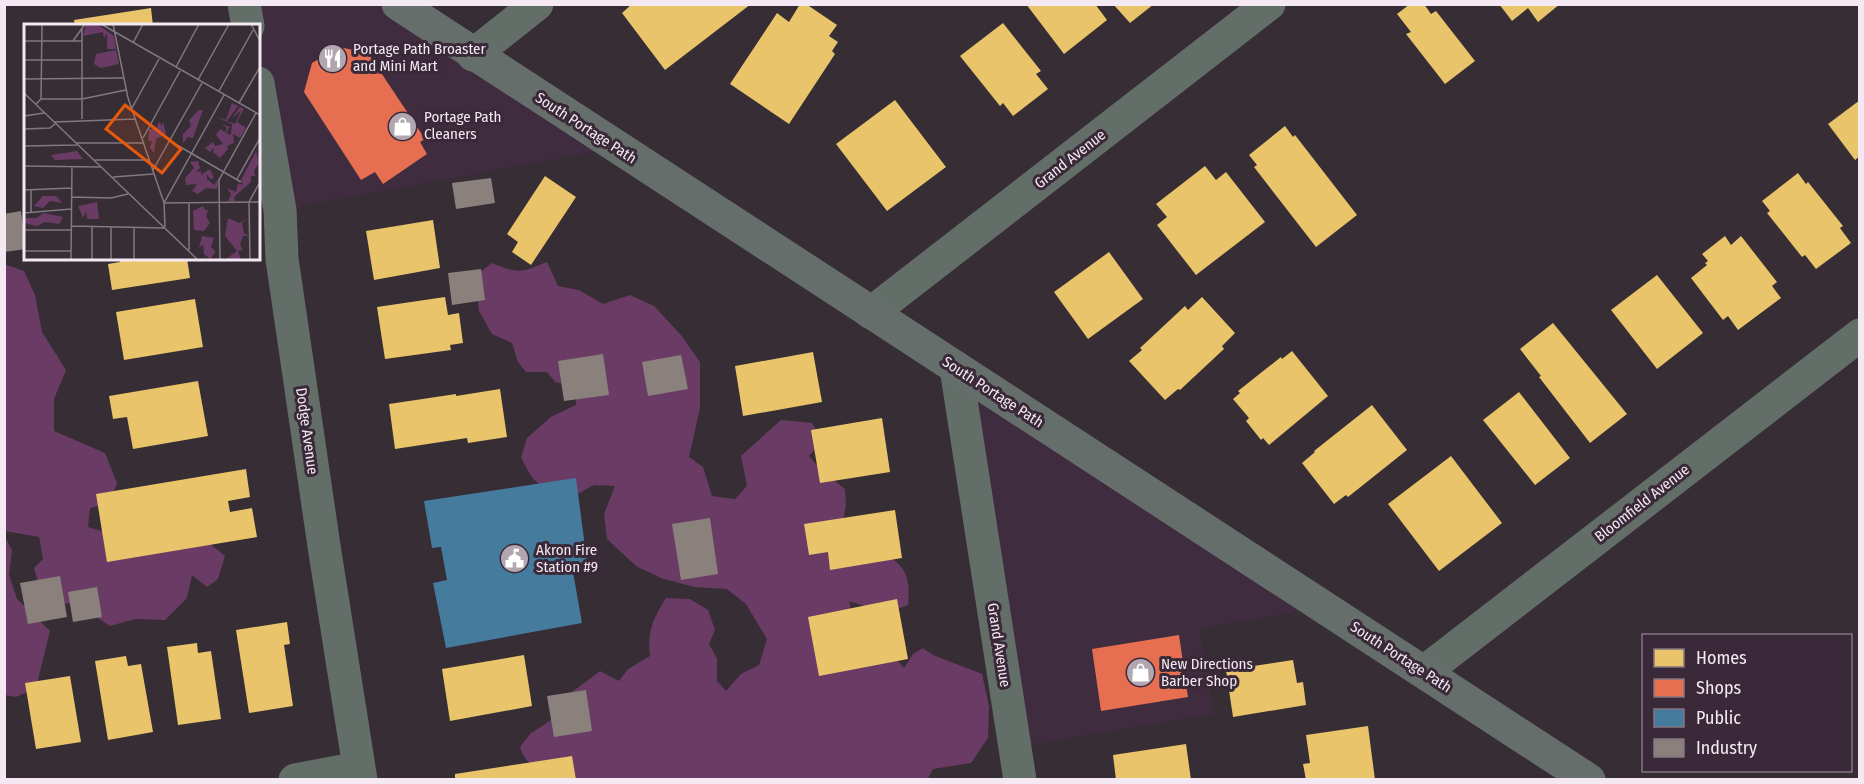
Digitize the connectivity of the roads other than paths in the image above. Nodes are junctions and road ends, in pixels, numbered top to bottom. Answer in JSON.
{"nodes":[{"id":1,"x":244,"y":4,"type":"edge"},
{"id":2,"x":398,"y":4,"type":"edge"},
{"id":3,"x":537,"y":4,"type":"edge"},
{"id":4,"x":1269,"y":4,"type":"edge"},
{"id":5,"x":248,"y":24,"type":"edge"},
{"id":6,"x":473,"y":55,"type":"junction"},
{"id":7,"x":260,"y":94,"type":"edge"},
{"id":8,"x":871,"y":312,"type":"junction"},
{"id":9,"x":1860,"y":335,"type":"edge"},
{"id":10,"x":956,"y":368,"type":"junction"},
{"id":11,"x":1424,"y":672,"type":"junction"},
{"id":12,"x":360,"y":774,"type":"edge"},
{"id":13,"x":295,"y":780,"type":"edge"},
{"id":14,"x":1020,"y":780,"type":"edge"},
{"id":15,"x":1589,"y":780,"type":"edge"}],
"edges":[{"from":1,"to":5,"type":"street"},
{"from":2,"to":6,"type":"main road","name":"South Portage Path"},
{"from":3,"to":6,"type":"street"},
{"from":4,"to":8,"type":"street","name":"Grand Avenue"},
{"from":6,"to":8,"type":"main road","name":"South Portage Path"},
{"from":7,"to":12,"type":"street","name":"Dodge Avenue"},
{"from":8,"to":10,"type":"main road","name":"South Portage Path"},
{"from":9,"to":11,"type":"street","name":"Bloomfield Avenue"},
{"from":10,"to":11,"type":"main road","name":"South Portage Path"},
{"from":10,"to":14,"type":"street","name":"Grand Avenue"},
{"from":11,"to":15,"type":"main road","name":"South Portage Path"},
{"from":12,"to":13,"type":"street"}]}
